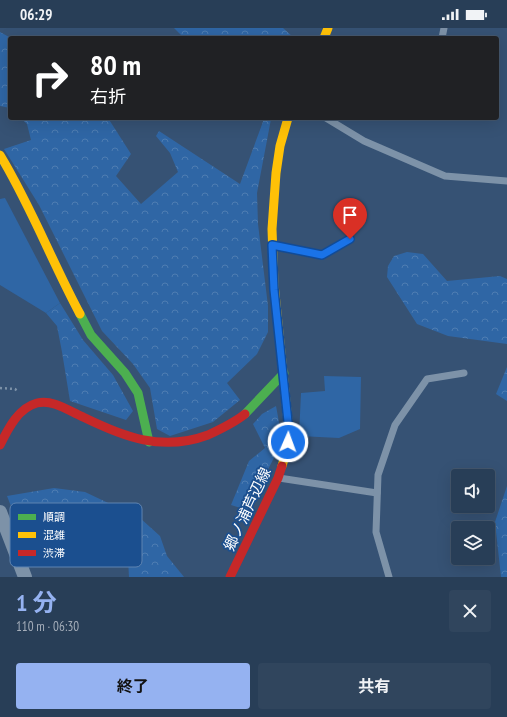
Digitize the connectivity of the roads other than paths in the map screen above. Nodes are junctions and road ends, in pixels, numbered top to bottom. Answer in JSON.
{"nodes":[{"id":1,"x":287,"y":120,"type":"edge"},
{"id":2,"x":329,"y":120,"type":"edge"},
{"id":3,"x":0,"y":155,"type":"edge"},
{"id":4,"x":507,"y":182,"type":"edge"},
{"id":5,"x":350,"y":239,"type":"dead end"},
{"id":6,"x":272,"y":245,"type":"junction"},
{"id":7,"x":284,"y":373,"type":"junction"},
{"id":8,"x":464,"y":373,"type":"dead end"},
{"id":9,"x":149,"y":442,"type":"junction"},
{"id":10,"x":0,"y":445,"type":"edge"},
{"id":11,"x":278,"y":478,"type":"junction"},
{"id":12,"x":377,"y":493,"type":"junction"},
{"id":13,"x":0,"y":512,"type":"edge"},
{"id":14,"x":10,"y":538,"type":"edge"},
{"id":15,"x":21,"y":567,"type":"edge"},
{"id":16,"x":25,"y":577,"type":"edge"},
{"id":17,"x":230,"y":577,"type":"edge"},
{"id":18,"x":389,"y":577,"type":"edge"}],
"edges":[{"from":1,"to":6,"type":"street","name":"郷ノ浦芦辺線"},
{"from":2,"to":4,"type":"lane"},
{"from":3,"to":9,"type":"street"},
{"from":5,"to":6,"type":"lane"},
{"from":6,"to":7,"type":"street","name":"郷ノ浦芦辺線"},
{"from":7,"to":9,"type":"street"},
{"from":7,"to":11,"type":"street","name":"郷ノ浦芦辺線"},
{"from":8,"to":12,"type":"lane"},
{"from":9,"to":10,"type":"street"},
{"from":11,"to":12,"type":"lane"},
{"from":11,"to":17,"type":"street","name":"郷ノ浦芦辺線"},
{"from":12,"to":18,"type":"lane"},
{"from":13,"to":14,"type":"street"},
{"from":15,"to":16,"type":"street"}]}
